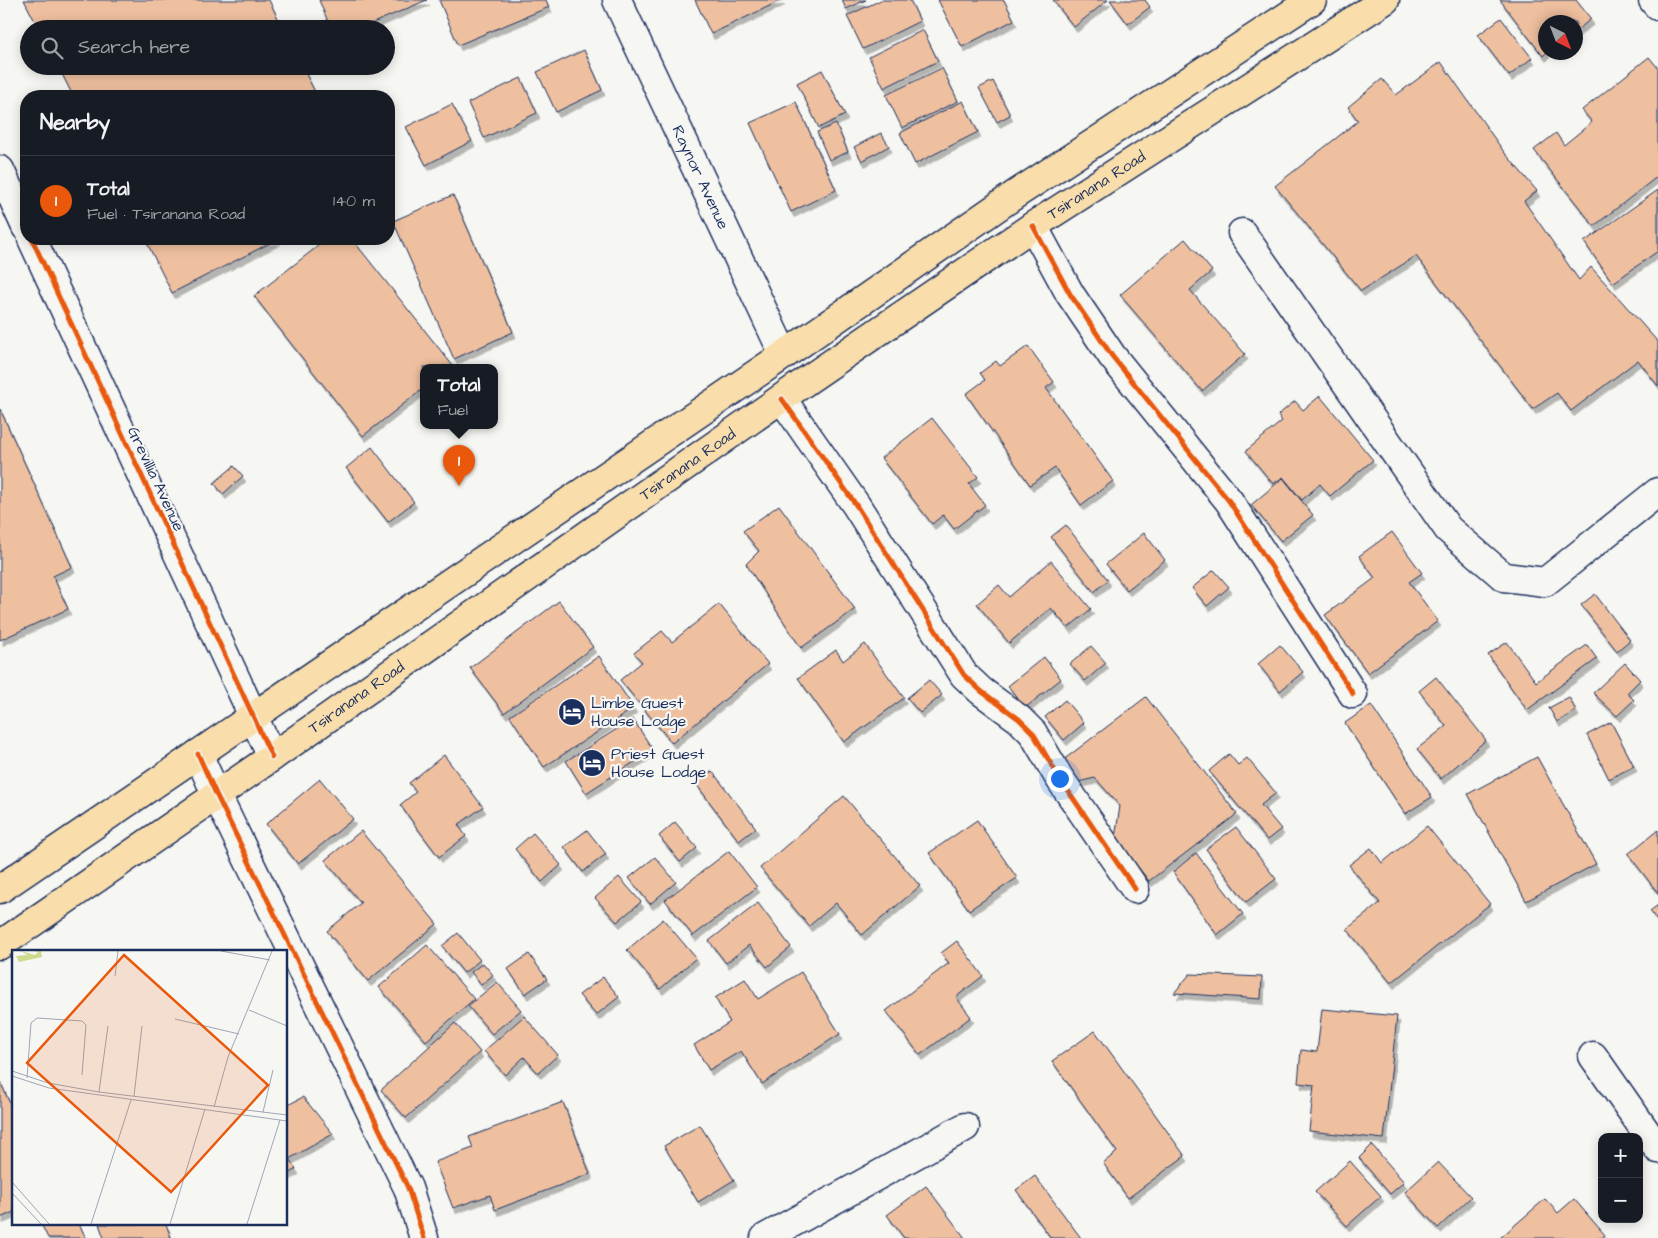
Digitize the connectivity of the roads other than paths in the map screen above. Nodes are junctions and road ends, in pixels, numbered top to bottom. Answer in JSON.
{"nodes":[{"id":1,"x":616,"y":0,"type":"edge"},
{"id":2,"x":1312,"y":0,"type":"edge"},
{"id":3,"x":1385,"y":0,"type":"edge"},
{"id":4,"x":1653,"y":0,"type":"edge"},
{"id":5,"x":1658,"y":6,"type":"edge"},
{"id":6,"x":0,"y":170,"type":"edge"},
{"id":7,"x":20,"y":214,"type":"edge"},
{"id":8,"x":1034,"y":226,"type":"junction"},
{"id":9,"x":1242,"y":233,"type":"dead end"},
{"id":10,"x":35,"y":245,"type":"edge"},
{"id":11,"x":784,"y":355,"type":"junction"},
{"id":12,"x":782,"y":399,"type":"junction"},
{"id":13,"x":1658,"y":492,"type":"edge"},
{"id":14,"x":1353,"y":694,"type":"dead end"},
{"id":15,"x":254,"y":718,"type":"junction"},
{"id":16,"x":198,"y":754,"type":"junction"},
{"id":17,"x":272,"y":757,"type":"junction"},
{"id":18,"x":216,"y":794,"type":"junction"},
{"id":19,"x":0,"y":889,"type":"edge"},
{"id":20,"x":1135,"y":889,"type":"dead end"},
{"id":21,"x":0,"y":945,"type":"edge"},
{"id":22,"x":1593,"y":1056,"type":"dead end"},
{"id":23,"x":965,"y":1128,"type":"dead end"},
{"id":24,"x":1658,"y":1149,"type":"edge"},
{"id":25,"x":424,"y":1238,"type":"edge"},
{"id":26,"x":765,"y":1238,"type":"edge"}],
"edges":[{"from":1,"to":11,"type":"street","name":"Raynor Avenue"},
{"from":2,"to":11,"type":"highway"},
{"from":3,"to":8,"type":"highway","name":"Tsiranana Road"},
{"from":4,"to":5,"type":"street"},
{"from":6,"to":7,"type":"street"},
{"from":8,"to":12,"type":"highway","name":"Tsiranana Road"},
{"from":8,"to":14,"type":"street"},
{"from":9,"to":13,"type":"street"},
{"from":10,"to":15,"type":"street","name":"Grevillia Avenue"},
{"from":11,"to":15,"type":"highway"},
{"from":12,"to":17,"type":"highway","name":"Tsiranana Road"},
{"from":12,"to":20,"type":"street"},
{"from":15,"to":16,"type":"highway"},
{"from":15,"to":17,"type":"street","name":"Grevillia Avenue"},
{"from":16,"to":18,"type":"street"},
{"from":16,"to":19,"type":"highway"},
{"from":17,"to":18,"type":"highway","name":"Tsiranana Road"},
{"from":18,"to":21,"type":"highway","name":"Tsiranana Road"},
{"from":18,"to":25,"type":"street"},
{"from":22,"to":24,"type":"street"},
{"from":23,"to":26,"type":"street"}]}
